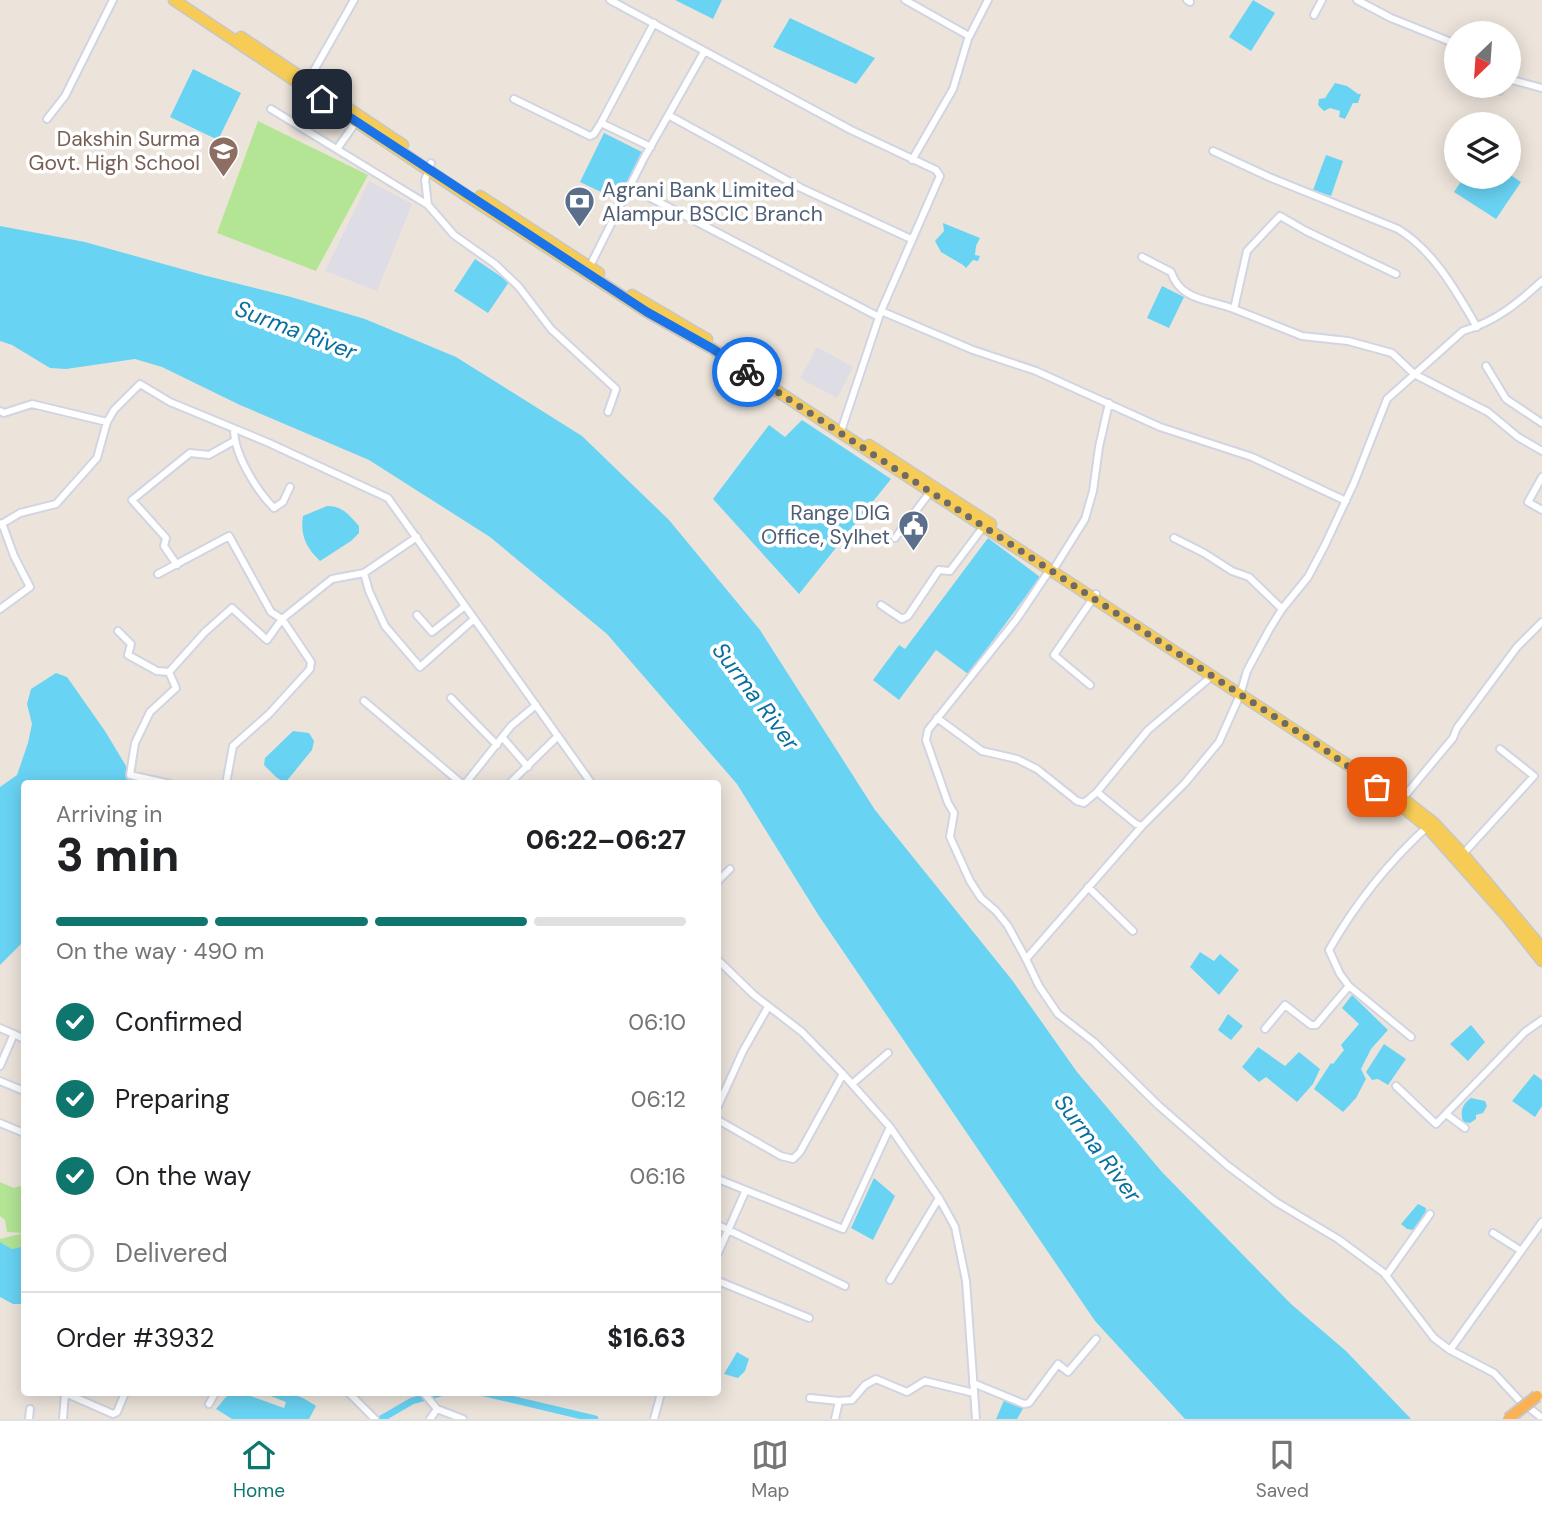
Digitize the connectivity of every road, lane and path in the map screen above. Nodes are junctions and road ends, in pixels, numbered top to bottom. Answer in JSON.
{"nodes":[{"id":1,"x":113,"y":0,"type":"edge"},
{"id":2,"x":174,"y":0,"type":"edge"},
{"id":3,"x":185,"y":0,"type":"edge"},
{"id":4,"x":354,"y":0,"type":"edge"},
{"id":5,"x":610,"y":0,"type":"edge"},
{"id":6,"x":905,"y":0,"type":"edge"},
{"id":7,"x":988,"y":0,"type":"edge"},
{"id":8,"x":1322,"y":0,"type":"edge"},
{"id":9,"x":1357,"y":0,"type":"edge"},
{"id":10,"x":1314,"y":15,"type":"dead end"},
{"id":11,"x":654,"y":23,"type":"junction"},
{"id":12,"x":969,"y":36,"type":"junction"},
{"id":13,"x":1444,"y":39,"type":"edge"},
{"id":14,"x":705,"y":52,"type":"junction"},
{"id":15,"x":308,"y":81,"type":"junction"},
{"id":16,"x":1521,"y":82,"type":"edge"},
{"id":17,"x":1542,"y":88,"type":"edge"},
{"id":18,"x":514,"y":99,"type":"dead end"},
{"id":19,"x":271,"y":109,"type":"dead end"},
{"id":20,"x":670,"y":116,"type":"junction"},
{"id":21,"x":47,"y":119,"type":"dead end"},
{"id":22,"x":356,"y":122,"type":"junction"},
{"id":23,"x":601,"y":122,"type":"junction"},
{"id":24,"x":651,"y":147,"type":"junction"},
{"id":25,"x":337,"y":149,"type":"junction"},
{"id":26,"x":1213,"y":151,"type":"dead end"},
{"id":27,"x":912,"y":160,"type":"junction"},
{"id":28,"x":429,"y":166,"type":"junction"},
{"id":29,"x":630,"y":187,"type":"junction"},
{"id":30,"x":428,"y":205,"type":"junction"},
{"id":31,"x":911,"y":239,"type":"junction"},
{"id":32,"x":1142,"y":257,"type":"dead end"},
{"id":33,"x":588,"y":270,"type":"junction"},
{"id":34,"x":1396,"y":274,"type":"dead end"},
{"id":35,"x":1542,"y":281,"type":"edge"},
{"id":36,"x":1234,"y":309,"type":"junction"},
{"id":37,"x":880,"y":314,"type":"junction"},
{"id":38,"x":1478,"y":327,"type":"junction"},
{"id":39,"x":1486,"y":366,"type":"dead end"},
{"id":40,"x":1414,"y":373,"type":"junction"},
{"id":41,"x":1109,"y":403,"type":"junction"},
{"id":42,"x":0,"y":411,"type":"edge"},
{"id":43,"x":608,"y":412,"type":"dead end"},
{"id":44,"x":107,"y":422,"type":"junction"},
{"id":45,"x":1542,"y":423,"type":"edge"},
{"id":46,"x":234,"y":429,"type":"junction"},
{"id":47,"x":842,"y":431,"type":"junction"},
{"id":48,"x":234,"y":442,"type":"junction"},
{"id":49,"x":1542,"y":451,"type":"edge"},
{"id":50,"x":1542,"y":477,"type":"edge"},
{"id":51,"x":290,"y":487,"type":"dead end"},
{"id":52,"x":932,"y":489,"type":"junction"},
{"id":53,"x":1346,"y":501,"type":"junction"},
{"id":54,"x":1542,"y":510,"type":"edge"},
{"id":55,"x":1,"y":524,"type":"edge"},
{"id":56,"x":986,"y":525,"type":"junction"},
{"id":57,"x":417,"y":537,"type":"junction"},
{"id":58,"x":895,"y":538,"type":"dead end"},
{"id":59,"x":1174,"y":538,"type":"dead end"},
{"id":60,"x":177,"y":565,"type":"junction"},
{"id":61,"x":1052,"y":569,"type":"junction"},
{"id":62,"x":364,"y":573,"type":"junction"},
{"id":63,"x":158,"y":574,"type":"dead end"},
{"id":64,"x":1094,"y":596,"type":"junction"},
{"id":65,"x":881,"y":605,"type":"dead end"},
{"id":66,"x":465,"y":606,"type":"junction"},
{"id":67,"x":1282,"y":609,"type":"junction"},
{"id":68,"x":0,"y":610,"type":"edge"},
{"id":69,"x":417,"y":615,"type":"dead end"},
{"id":70,"x":474,"y":619,"type":"junction"},
{"id":71,"x":282,"y":620,"type":"junction"},
{"id":72,"x":1542,"y":622,"type":"edge"},
{"id":73,"x":118,"y":631,"type":"dead end"},
{"id":74,"x":169,"y":672,"type":"junction"},
{"id":75,"x":1212,"y":676,"type":"junction"},
{"id":76,"x":1090,"y":685,"type":"dead end"},
{"id":77,"x":1240,"y":691,"type":"junction"},
{"id":78,"x":451,"y":698,"type":"dead end"},
{"id":79,"x":364,"y":701,"type":"dead end"},
{"id":80,"x":536,"y":705,"type":"junction"},
{"id":81,"x":937,"y":718,"type":"junction"},
{"id":82,"x":558,"y":736,"type":"junction"},
{"id":83,"x":503,"y":738,"type":"junction"},
{"id":84,"x":497,"y":745,"type":"junction"},
{"id":85,"x":1500,"y":749,"type":"dead end"},
{"id":86,"x":528,"y":767,"type":"junction"},
{"id":87,"x":152,"y":780,"type":"edge"},
{"id":88,"x":227,"y":780,"type":"edge"},
{"id":89,"x":458,"y":780,"type":"edge"},
{"id":90,"x":466,"y":780,"type":"edge"},
{"id":91,"x":513,"y":780,"type":"edge"},
{"id":92,"x":587,"y":780,"type":"edge"},
{"id":93,"x":1097,"y":792,"type":"junction"},
{"id":94,"x":1403,"y":798,"type":"junction"},
{"id":95,"x":1430,"y":825,"type":"junction"},
{"id":96,"x":1142,"y":826,"type":"junction"},
{"id":97,"x":1463,"y":854,"type":"junction"},
{"id":98,"x":730,"y":869,"type":"dead end"},
{"id":99,"x":721,"y":878,"type":"edge"},
{"id":100,"x":1088,"y":887,"type":"junction"},
{"id":101,"x":1133,"y":931,"type":"dead end"},
{"id":102,"x":1542,"y":948,"type":"edge"},
{"id":103,"x":1026,"y":959,"type":"junction"},
{"id":104,"x":1542,"y":961,"type":"edge"},
{"id":105,"x":721,"y":963,"type":"edge"},
{"id":106,"x":1349,"y":986,"type":"junction"},
{"id":107,"x":768,"y":1007,"type":"junction"},
{"id":108,"x":1542,"y":1020,"type":"edge"},
{"id":109,"x":0,"y":1028,"type":"edge"},
{"id":110,"x":1265,"y":1029,"type":"dead end"},
{"id":111,"x":14,"y":1034,"type":"junction"},
{"id":112,"x":1410,"y":1037,"type":"dead end"},
{"id":113,"x":21,"y":1038,"type":"edge"},
{"id":114,"x":888,"y":1053,"type":"dead end"},
{"id":115,"x":0,"y":1066,"type":"edge"},
{"id":116,"x":843,"y":1074,"type":"junction"},
{"id":117,"x":0,"y":1081,"type":"edge"},
{"id":118,"x":852,"y":1084,"type":"junction"},
{"id":119,"x":1395,"y":1086,"type":"dead end"},
{"id":120,"x":21,"y":1090,"type":"edge"},
{"id":121,"x":721,"y":1099,"type":"edge"},
{"id":122,"x":1446,"y":1114,"type":"junction"},
{"id":123,"x":721,"y":1122,"type":"edge"},
{"id":124,"x":0,"y":1123,"type":"edge"},
{"id":125,"x":890,"y":1127,"type":"junction"},
{"id":126,"x":1465,"y":1128,"type":"dead end"},
{"id":127,"x":21,"y":1132,"type":"edge"},
{"id":128,"x":721,"y":1180,"type":"edge"},
{"id":129,"x":745,"y":1192,"type":"junction"},
{"id":130,"x":939,"y":1198,"type":"junction"},
{"id":131,"x":1430,"y":1214,"type":"dead end"},
{"id":132,"x":1542,"y":1222,"type":"edge"},
{"id":133,"x":721,"y":1227,"type":"edge"},
{"id":134,"x":729,"y":1230,"type":"junction"},
{"id":135,"x":1493,"y":1233,"type":"dead end"},
{"id":136,"x":721,"y":1247,"type":"edge"},
{"id":137,"x":1520,"y":1250,"type":"junction"},
{"id":138,"x":1386,"y":1276,"type":"junction"},
{"id":139,"x":890,"y":1280,"type":"dead end"},
{"id":140,"x":721,"y":1282,"type":"edge"},
{"id":141,"x":845,"y":1286,"type":"dead end"},
{"id":142,"x":809,"y":1318,"type":"dead end"},
{"id":143,"x":1096,"y":1339,"type":"dead end"},
{"id":144,"x":1450,"y":1350,"type":"junction"},
{"id":145,"x":973,"y":1383,"type":"junction"},
{"id":146,"x":974,"y":1393,"type":"junction"},
{"id":147,"x":65,"y":1396,"type":"edge"},
{"id":148,"x":72,"y":1396,"type":"edge"},
{"id":149,"x":124,"y":1396,"type":"edge"},
{"id":150,"x":213,"y":1396,"type":"edge"},
{"id":151,"x":352,"y":1396,"type":"edge"},
{"id":152,"x":427,"y":1396,"type":"edge"},
{"id":153,"x":660,"y":1396,"type":"edge"},
{"id":154,"x":1538,"y":1396,"type":"dead end"},
{"id":155,"x":810,"y":1398,"type":"dead end"},
{"id":156,"x":839,"y":1401,"type":"junction"},
{"id":157,"x":209,"y":1404,"type":"dead end"},
{"id":158,"x":437,"y":1408,"type":"junction"},
{"id":159,"x":30,"y":1409,"type":"dead end"},
{"id":160,"x":373,"y":1417,"type":"edge"},
{"id":161,"x":655,"y":1417,"type":"edge"},
{"id":162,"x":1542,"y":1418,"type":"edge"},
{"id":163,"x":29,"y":1419,"type":"edge"},
{"id":164,"x":63,"y":1419,"type":"edge"},
{"id":165,"x":430,"y":1419,"type":"edge"},
{"id":166,"x":463,"y":1419,"type":"edge"},
{"id":167,"x":835,"y":1419,"type":"edge"},
{"id":168,"x":976,"y":1419,"type":"edge"},
{"id":169,"x":1508,"y":1419,"type":"edge"}],
"edges":[{"from":1,"to":21,"type":"street"},
{"from":2,"to":22,"type":"main road"},
{"from":3,"to":15,"type":"main road"},
{"from":4,"to":15,"type":"street"},
{"from":5,"to":11,"type":"street"},
{"from":6,"to":12,"type":"street"},
{"from":7,"to":12,"type":"street"},
{"from":8,"to":10,"type":"street"},
{"from":9,"to":13,"type":"street"},
{"from":11,"to":14,"type":"street"},
{"from":11,"to":23,"type":"street"},
{"from":12,"to":27,"type":"street"},
{"from":14,"to":20,"type":"street"},
{"from":14,"to":27,"type":"street"},
{"from":15,"to":28,"type":"main road"},
{"from":16,"to":17,"type":"street"},
{"from":18,"to":23,"type":"street"},
{"from":19,"to":25,"type":"street"},
{"from":20,"to":24,"type":"street"},
{"from":20,"to":31,"type":"street"},
{"from":22,"to":25,"type":"street"},
{"from":22,"to":28,"type":"main road"},
{"from":23,"to":24,"type":"street"},
{"from":24,"to":29,"type":"street"},
{"from":25,"to":30,"type":"street"},
{"from":26,"to":38,"type":"street"},
{"from":27,"to":31,"type":"street"},
{"from":28,"to":30,"type":"street"},
{"from":28,"to":33,"type":"main road"},
{"from":29,"to":33,"type":"street"},
{"from":29,"to":37,"type":"street"},
{"from":30,"to":43,"type":"street"},
{"from":31,"to":37,"type":"street"},
{"from":32,"to":36,"type":"street"},
{"from":33,"to":47,"type":"main road"},
{"from":34,"to":36,"type":"street"},
{"from":35,"to":38,"type":"street"},
{"from":36,"to":40,"type":"street"},
{"from":37,"to":41,"type":"street"},
{"from":37,"to":47,"type":"street"},
{"from":38,"to":40,"type":"street"},
{"from":39,"to":45,"type":"street"},
{"from":40,"to":49,"type":"street"},
{"from":40,"to":53,"type":"street"},
{"from":41,"to":53,"type":"street"},
{"from":41,"to":61,"type":"street"},
{"from":42,"to":44,"type":"street"},
{"from":44,"to":46,"type":"street"},
{"from":44,"to":55,"type":"street"},
{"from":46,"to":48,"type":"street"},
{"from":46,"to":57,"type":"street"},
{"from":47,"to":52,"type":"main road"},
{"from":48,"to":51,"type":"street"},
{"from":48,"to":60,"type":"street"},
{"from":50,"to":54,"type":"street"},
{"from":52,"to":56,"type":"main road"},
{"from":52,"to":58,"type":"street"},
{"from":53,"to":67,"type":"street"},
{"from":55,"to":68,"type":"street"},
{"from":56,"to":61,"type":"main road"},
{"from":56,"to":65,"type":"street"},
{"from":57,"to":62,"type":"street"},
{"from":57,"to":66,"type":"street"},
{"from":59,"to":67,"type":"street"},
{"from":60,"to":63,"type":"street"},
{"from":60,"to":71,"type":"street"},
{"from":61,"to":64,"type":"main road"},
{"from":61,"to":81,"type":"street"},
{"from":62,"to":70,"type":"street"},
{"from":62,"to":71,"type":"street"},
{"from":64,"to":75,"type":"main road"},
{"from":64,"to":76,"type":"street"},
{"from":64,"to":77,"type":"main road"},
{"from":66,"to":69,"type":"street"},
{"from":66,"to":70,"type":"street"},
{"from":67,"to":77,"type":"street"},
{"from":70,"to":80,"type":"street"},
{"from":71,"to":74,"type":"street"},
{"from":71,"to":88,"type":"street"},
{"from":72,"to":94,"type":"street"},
{"from":73,"to":74,"type":"street"},
{"from":74,"to":87,"type":"street"},
{"from":75,"to":77,"type":"main road"},
{"from":75,"to":93,"type":"street"},
{"from":77,"to":94,"type":"main road"},
{"from":77,"to":95,"type":"main road"},
{"from":77,"to":96,"type":"street"},
{"from":78,"to":84,"type":"street"},
{"from":79,"to":89,"type":"street"},
{"from":80,"to":82,"type":"street"},
{"from":80,"to":83,"type":"street"},
{"from":81,"to":93,"type":"street"},
{"from":81,"to":103,"type":"street"},
{"from":82,"to":86,"type":"street"},
{"from":82,"to":92,"type":"street"},
{"from":83,"to":84,"type":"street"},
{"from":83,"to":86,"type":"street"},
{"from":84,"to":90,"type":"street"},
{"from":85,"to":97,"type":"street"},
{"from":86,"to":91,"type":"street"},
{"from":93,"to":96,"type":"street"},
{"from":94,"to":95,"type":"main road"},
{"from":95,"to":97,"type":"main road"},
{"from":95,"to":104,"type":"main road"},
{"from":95,"to":106,"type":"street"},
{"from":96,"to":100,"type":"street"},
{"from":97,"to":102,"type":"main road"},
{"from":98,"to":99,"type":"street"},
{"from":100,"to":101,"type":"street"},
{"from":100,"to":103,"type":"street"},
{"from":103,"to":138,"type":"street"},
{"from":105,"to":107,"type":"street"},
{"from":106,"to":110,"type":"street"},
{"from":106,"to":112,"type":"street"},
{"from":107,"to":116,"type":"street"},
{"from":107,"to":121,"type":"street"},
{"from":108,"to":122,"type":"street"},
{"from":109,"to":111,"type":"street"},
{"from":111,"to":113,"type":"street"},
{"from":111,"to":115,"type":"street"},
{"from":114,"to":118,"type":"street"},
{"from":116,"to":118,"type":"street"},
{"from":116,"to":123,"type":"street"},
{"from":117,"to":120,"type":"street"},
{"from":118,"to":125,"type":"street"},
{"from":119,"to":122,"type":"street"},
{"from":122,"to":126,"type":"street"},
{"from":124,"to":127,"type":"street"},
{"from":125,"to":129,"type":"street"},
{"from":125,"to":130,"type":"street"},
{"from":128,"to":129,"type":"street"},
{"from":129,"to":134,"type":"street"},
{"from":130,"to":139,"type":"street"},
{"from":130,"to":145,"type":"street"},
{"from":131,"to":138,"type":"street"},
{"from":132,"to":137,"type":"street"},
{"from":133,"to":134,"type":"street"},
{"from":134,"to":136,"type":"street"},
{"from":134,"to":141,"type":"street"},
{"from":135,"to":137,"type":"street"},
{"from":137,"to":144,"type":"street"},
{"from":138,"to":144,"type":"street"},
{"from":140,"to":142,"type":"street"},
{"from":143,"to":145,"type":"street"},
{"from":144,"to":162,"type":"street"},
{"from":145,"to":146,"type":"street"},
{"from":146,"to":156,"type":"street"},
{"from":146,"to":168,"type":"street"},
{"from":147,"to":164,"type":"street"},
{"from":148,"to":149,"type":"street"},
{"from":150,"to":157,"type":"street"},
{"from":151,"to":160,"type":"street"},
{"from":152,"to":158,"type":"street"},
{"from":153,"to":161,"type":"street"},
{"from":154,"to":169,"type":"highway","bridge":true},
{"from":155,"to":156,"type":"street"},
{"from":156,"to":167,"type":"street"},
{"from":158,"to":165,"type":"street"},
{"from":158,"to":166,"type":"street"},
{"from":159,"to":163,"type":"street"}]}
